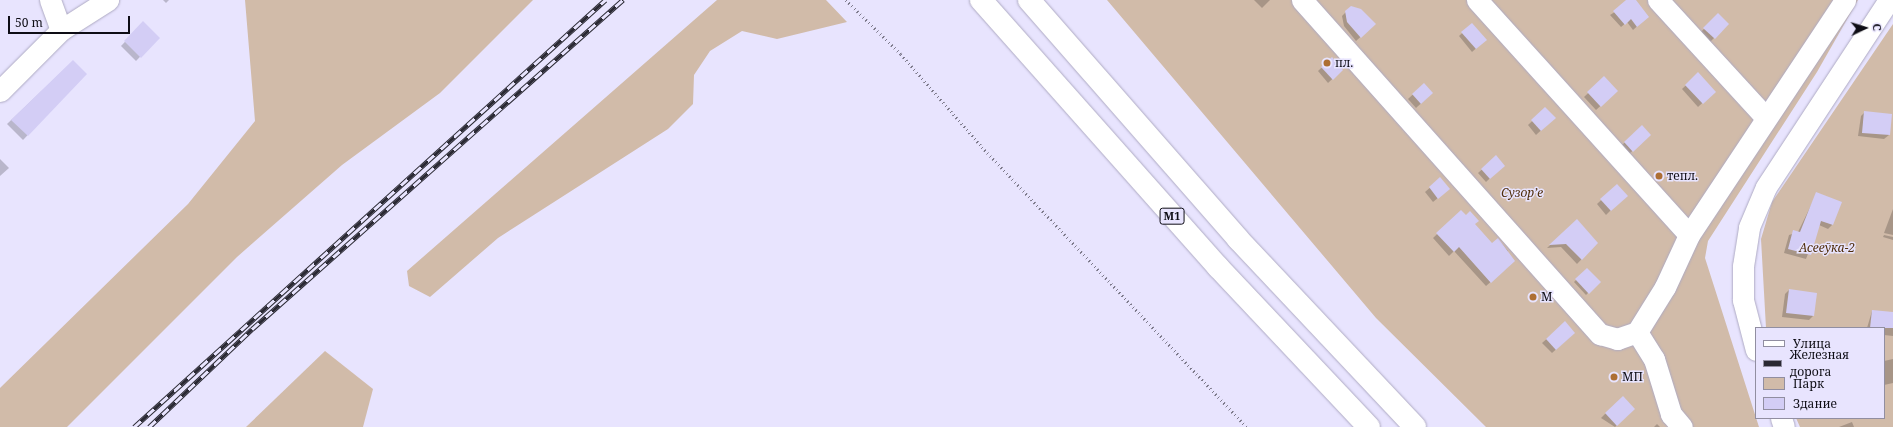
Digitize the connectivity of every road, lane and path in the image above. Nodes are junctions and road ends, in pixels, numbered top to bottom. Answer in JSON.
{"nodes":[{"id":1,"x":50,"y":0,"type":"edge"},
{"id":2,"x":108,"y":0,"type":"edge"},
{"id":3,"x":846,"y":0,"type":"edge"},
{"id":4,"x":981,"y":0,"type":"edge"},
{"id":5,"x":1029,"y":0,"type":"edge"},
{"id":6,"x":1302,"y":0,"type":"edge"},
{"id":7,"x":1477,"y":0,"type":"edge"},
{"id":8,"x":1658,"y":0,"type":"edge"},
{"id":9,"x":1846,"y":0,"type":"edge"},
{"id":10,"x":1889,"y":0,"type":"edge"},
{"id":11,"x":61,"y":30,"type":"junction"},
{"id":12,"x":0,"y":91,"type":"edge"},
{"id":13,"x":1766,"y":118,"type":"junction"},
{"id":14,"x":1689,"y":235,"type":"junction"},
{"id":15,"x":1637,"y":332,"type":"junction"},
{"id":16,"x":1755,"y":346,"type":"edge"},
{"id":17,"x":1247,"y":427,"type":"edge"},
{"id":18,"x":1369,"y":427,"type":"edge"},
{"id":19,"x":1415,"y":427,"type":"edge"},
{"id":20,"x":1682,"y":427,"type":"edge"}],
"edges":[{"from":1,"to":11,"type":"street"},
{"from":2,"to":11,"type":"street"},
{"from":3,"to":17,"type":"path"},
{"from":4,"to":18,"type":"highway","number":"М1"},
{"from":5,"to":19,"type":"highway"},
{"from":6,"to":15,"type":"street"},
{"from":7,"to":14,"type":"street"},
{"from":8,"to":13,"type":"street"},
{"from":9,"to":13,"type":"street"},
{"from":10,"to":16,"type":"street"},
{"from":11,"to":12,"type":"street"},
{"from":13,"to":14,"type":"street"},
{"from":14,"to":15,"type":"street"},
{"from":15,"to":20,"type":"street"}]}
